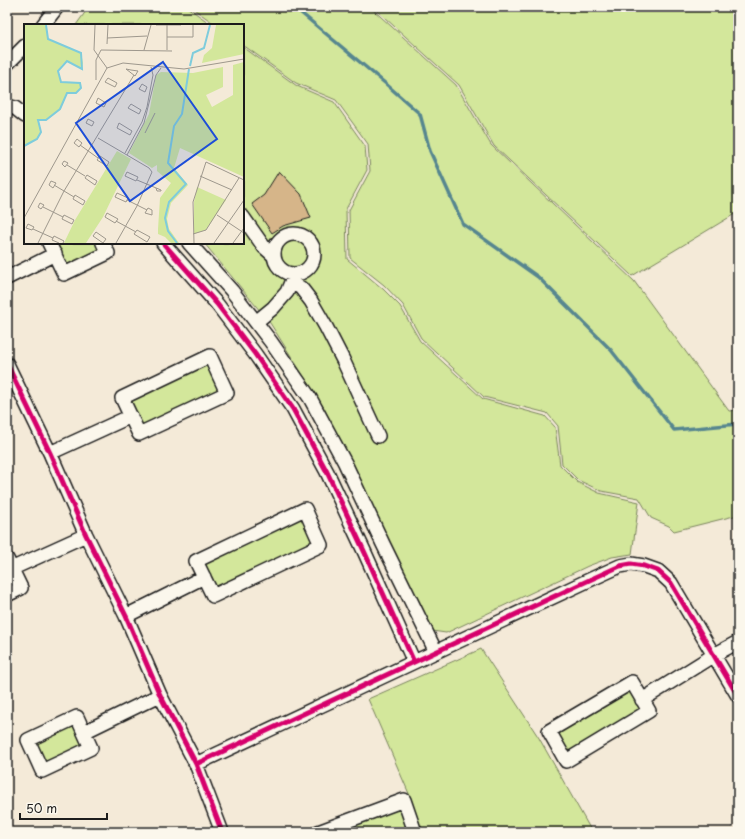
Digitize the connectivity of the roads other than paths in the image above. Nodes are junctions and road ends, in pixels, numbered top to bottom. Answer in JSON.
{"nodes":[{"id":1,"x":57,"y":7,"type":"edge"},
{"id":2,"x":44,"y":24,"type":"edge"},
{"id":3,"x":24,"y":47,"type":"edge"},
{"id":4,"x":7,"y":64,"type":"edge"},
{"id":5,"x":7,"y":106,"type":"edge"},
{"id":6,"x":24,"y":115,"type":"edge"},
{"id":7,"x":244,"y":217,"type":"edge"},
{"id":8,"x":104,"y":244,"type":"edge"},
{"id":9,"x":164,"y":244,"type":"edge"},
{"id":10,"x":190,"y":244,"type":"edge"},
{"id":11,"x":52,"y":249,"type":"edge"},
{"id":12,"x":273,"y":255,"type":"junction"},
{"id":13,"x":7,"y":278,"type":"edge"},
{"id":14,"x":293,"y":278,"type":"junction"},
{"id":15,"x":256,"y":322,"type":"junction"},
{"id":16,"x":9,"y":371,"type":"edge"},
{"id":17,"x":131,"y":416,"type":"junction"},
{"id":18,"x":378,"y":436,"type":"dead end"},
{"id":19,"x":50,"y":453,"type":"junction"},
{"id":20,"x":86,"y":535,"type":"junction"},
{"id":21,"x":9,"y":564,"type":"edge"},
{"id":22,"x":204,"y":577,"type":"junction"},
{"id":23,"x":7,"y":595,"type":"edge"},
{"id":24,"x":126,"y":616,"type":"junction"},
{"id":25,"x":738,"y":642,"type":"edge"},
{"id":26,"x":436,"y":652,"type":"junction"},
{"id":27,"x":714,"y":655,"type":"junction"},
{"id":28,"x":414,"y":662,"type":"junction"},
{"id":29,"x":160,"y":695,"type":"junction"},
{"id":30,"x":738,"y":696,"type":"edge"},
{"id":31,"x":642,"y":700,"type":"junction"},
{"id":32,"x":84,"y":732,"type":"junction"},
{"id":33,"x":196,"y":764,"type":"junction"},
{"id":34,"x":222,"y":832,"type":"edge"},
{"id":35,"x":318,"y":832,"type":"edge"},
{"id":36,"x":416,"y":832,"type":"edge"}],
"edges":[{"from":1,"to":2,"type":"street"},
{"from":3,"to":4,"type":"street"},
{"from":5,"to":6,"type":"street"},
{"from":7,"to":12,"type":"street"},
{"from":8,"to":11,"type":"street"},
{"from":9,"to":28,"type":"street"},
{"from":10,"to":15,"type":"street"},
{"from":11,"to":13,"type":"street"},
{"from":12,"to":14,"type":"street"},
{"from":12,"to":14,"type":"street"},
{"from":14,"to":15,"type":"street"},
{"from":14,"to":18,"type":"street"},
{"from":15,"to":26,"type":"street"},
{"from":16,"to":19,"type":"street"},
{"from":17,"to":17,"type":"street"},
{"from":17,"to":19,"type":"street"},
{"from":19,"to":20,"type":"street"},
{"from":20,"to":21,"type":"street"},
{"from":20,"to":24,"type":"street"},
{"from":21,"to":23,"type":"street"},
{"from":22,"to":22,"type":"street"},
{"from":22,"to":24,"type":"street"},
{"from":24,"to":29,"type":"street"},
{"from":25,"to":27,"type":"street"},
{"from":26,"to":27,"type":"street"},
{"from":26,"to":28,"type":"street"},
{"from":27,"to":30,"type":"street"},
{"from":27,"to":31,"type":"street"},
{"from":28,"to":33,"type":"street"},
{"from":29,"to":32,"type":"street"},
{"from":29,"to":33,"type":"street"},
{"from":31,"to":31,"type":"street"},
{"from":32,"to":32,"type":"street"},
{"from":33,"to":34,"type":"street"},
{"from":35,"to":36,"type":"street"}]}
